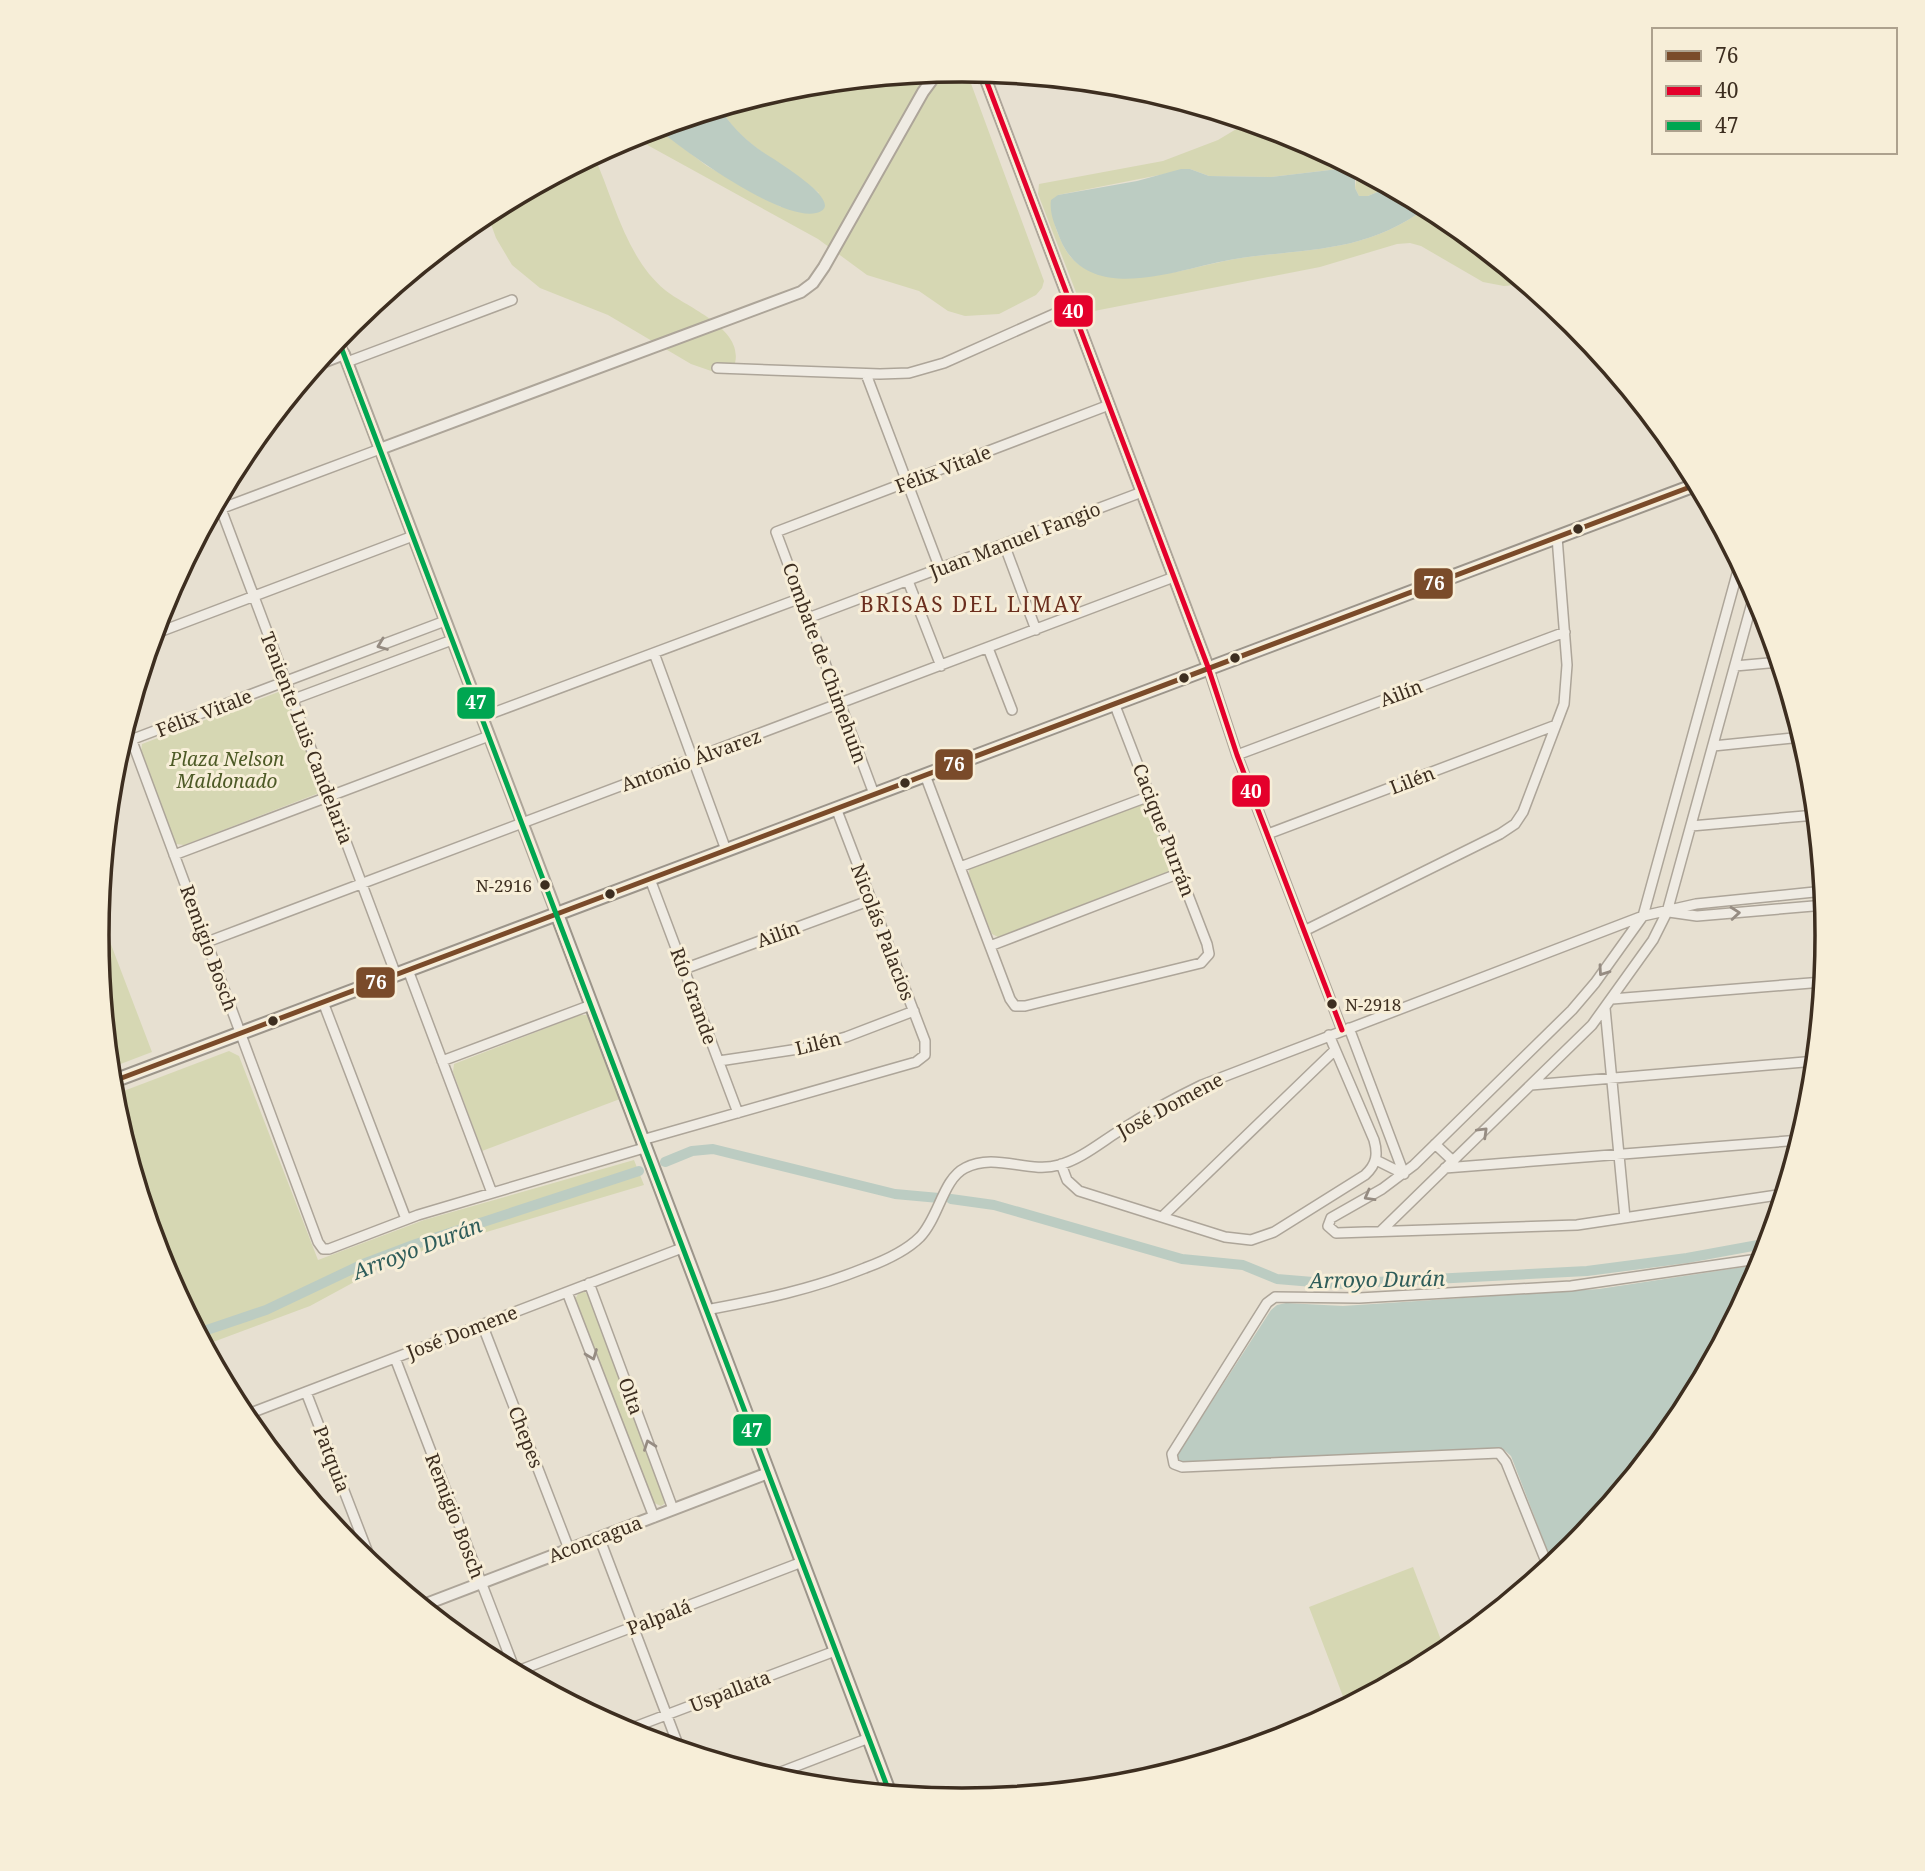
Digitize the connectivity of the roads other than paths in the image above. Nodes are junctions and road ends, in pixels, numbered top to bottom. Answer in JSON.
{"nodes":[{"id":1,"x":930,"y":83,"type":"edge"},
{"id":2,"x":987,"y":83,"type":"edge"},
{"id":3,"x":512,"y":300,"type":"dead end"},
{"id":4,"x":1072,"y":306,"type":"junction"},
{"id":5,"x":342,"y":350,"type":"edge"},
{"id":6,"x":345,"y":358,"type":"junction"},
{"id":7,"x":332,"y":361,"type":"edge"},
{"id":8,"x":717,"y":368,"type":"dead end"},
{"id":9,"x":866,"y":374,"type":"junction"},
{"id":10,"x":1110,"y":405,"type":"junction"},
{"id":11,"x":380,"y":449,"type":"junction"},
{"id":12,"x":907,"y":482,"type":"junction"},
{"id":13,"x":1688,"y":488,"type":"edge"},
{"id":14,"x":1142,"y":492,"type":"junction"},
{"id":15,"x":227,"y":503,"type":"edge"},
{"id":16,"x":220,"y":515,"type":"edge"},
{"id":17,"x":776,"y":532,"type":"joint"},
{"id":18,"x":413,"y":536,"type":"junction"},
{"id":19,"x":1558,"y":537,"type":"junction"},
{"id":20,"x":1003,"y":544,"type":"junction"},
{"id":21,"x":940,"y":569,"type":"junction"},
{"id":22,"x":1736,"y":576,"type":"edge"},
{"id":23,"x":1174,"y":577,"type":"junction"},
{"id":24,"x":908,"y":581,"type":"junction"},
{"id":25,"x":254,"y":596,"type":"junction"},
{"id":26,"x":801,"y":598,"type":"junction"},
{"id":27,"x":1751,"y":608,"type":"edge"},
{"id":28,"x":808,"y":618,"type":"junction"},
{"id":29,"x":445,"y":621,"type":"junction"},
{"id":30,"x":167,"y":629,"type":"edge"},
{"id":31,"x":1036,"y":630,"type":"junction"},
{"id":32,"x":1565,"y":632,"type":"junction"},
{"id":33,"x":452,"y":640,"type":"junction"},
{"id":34,"x":988,"y":648,"type":"junction"},
{"id":35,"x":654,"y":653,"type":"junction"},
{"id":36,"x":1771,"y":663,"type":"edge"},
{"id":37,"x":941,"y":666,"type":"junction"},
{"id":38,"x":1735,"y":666,"type":"junction"},
{"id":39,"x":1208,"y":667,"type":"junction"},
{"id":40,"x":285,"y":682,"type":"junction"},
{"id":41,"x":294,"y":699,"type":"junction"},
{"id":42,"x":1114,"y":703,"type":"junction"},
{"id":43,"x":840,"y":704,"type":"junction"},
{"id":44,"x":1012,"y":710,"type":"dead end"},
{"id":45,"x":482,"y":717,"type":"junction"},
{"id":46,"x":1556,"y":725,"type":"junction"},
{"id":47,"x":489,"y":736,"type":"junction"},
{"id":48,"x":1792,"y":738,"type":"edge"},
{"id":49,"x":132,"y":740,"type":"joint"},
{"id":50,"x":1713,"y":746,"type":"junction"},
{"id":51,"x":1237,"y":755,"type":"junction"},
{"id":52,"x":693,"y":759,"type":"junction"},
{"id":53,"x":925,"y":775,"type":"junction"},
{"id":54,"x":874,"y":794,"type":"junction"},
{"id":55,"x":330,"y":796,"type":"junction"},
{"id":56,"x":1150,"y":796,"type":"junction"},
{"id":57,"x":836,"y":808,"type":"junction"},
{"id":58,"x":1807,"y":816,"type":"edge"},
{"id":59,"x":522,"y":822,"type":"junction"},
{"id":60,"x":1691,"y":826,"type":"junction"},
{"id":61,"x":1268,"y":834,"type":"junction"},
{"id":62,"x":726,"y":850,"type":"junction"},
{"id":63,"x":174,"y":855,"type":"junction"},
{"id":64,"x":960,"y":867,"type":"junction"},
{"id":65,"x":1180,"y":873,"type":"junction"},
{"id":66,"x":650,"y":879,"type":"junction"},
{"id":67,"x":362,"y":883,"type":"junction"},
{"id":68,"x":1814,"y":892,"type":"edge"},
{"id":69,"x":871,"y":900,"type":"junction"},
{"id":70,"x":1815,"y":906,"type":"edge"},
{"id":71,"x":1667,"y":912,"type":"junction"},
{"id":72,"x":557,"y":914,"type":"junction"},
{"id":73,"x":1643,"y":916,"type":"junction"},
{"id":74,"x":1304,"y":931,"type":"junction"},
{"id":75,"x":207,"y":942,"type":"junction"},
{"id":76,"x":990,"y":946,"type":"junction"},
{"id":77,"x":684,"y":969,"type":"junction"},
{"id":78,"x":402,"y":973,"type":"junction"},
{"id":79,"x":1814,"y":983,"type":"edge"},
{"id":80,"x":1612,"y":999,"type":"junction"},
{"id":81,"x":323,"y":1002,"type":"junction"},
{"id":82,"x":591,"y":1005,"type":"junction"},
{"id":83,"x":1605,"y":1008,"type":"junction"},
{"id":84,"x":914,"y":1011,"type":"junction"},
{"id":85,"x":1345,"y":1029,"type":"junction"},
{"id":86,"x":241,"y":1033,"type":"junction"},
{"id":87,"x":1329,"y":1035,"type":"junction"},
{"id":88,"x":1335,"y":1050,"type":"junction"},
{"id":89,"x":442,"y":1061,"type":"junction"},
{"id":90,"x":719,"y":1061,"type":"junction"},
{"id":91,"x":1806,"y":1062,"type":"edge"},
{"id":92,"x":122,"y":1078,"type":"edge"},
{"id":93,"x":1612,"y":1078,"type":"junction"},
{"id":94,"x":1531,"y":1085,"type":"junction"},
{"id":95,"x":738,"y":1113,"type":"junction"},
{"id":96,"x":1790,"y":1141,"type":"edge"},
{"id":97,"x":643,"y":1144,"type":"junction"},
{"id":98,"x":1435,"y":1144,"type":"junction"},
{"id":99,"x":1619,"y":1154,"type":"junction"},
{"id":100,"x":1376,"y":1160,"type":"junction"},
{"id":101,"x":1061,"y":1164,"type":"junction"},
{"id":102,"x":1449,"y":1165,"type":"junction"},
{"id":103,"x":1404,"y":1174,"type":"junction"},
{"id":104,"x":492,"y":1194,"type":"junction"},
{"id":105,"x":1775,"y":1195,"type":"edge"},
{"id":106,"x":1162,"y":1217,"type":"junction"},
{"id":107,"x":1625,"y":1218,"type":"junction"},
{"id":108,"x":406,"y":1220,"type":"junction"},
{"id":109,"x":1381,"y":1231,"type":"junction"},
{"id":110,"x":682,"y":1248,"type":"junction"},
{"id":111,"x":1752,"y":1260,"type":"edge"},
{"id":112,"x":589,"y":1283,"type":"junction"},
{"id":113,"x":568,"y":1292,"type":"junction"},
{"id":114,"x":706,"y":1310,"type":"junction"},
{"id":115,"x":482,"y":1324,"type":"junction"},
{"id":116,"x":395,"y":1358,"type":"junction"},
{"id":117,"x":306,"y":1392,"type":"junction"},
{"id":118,"x":254,"y":1412,"type":"edge"},
{"id":119,"x":768,"y":1473,"type":"junction"},
{"id":120,"x":673,"y":1510,"type":"junction"},
{"id":121,"x":654,"y":1517,"type":"junction"},
{"id":122,"x":600,"y":1538,"type":"junction"},
{"id":123,"x":365,"y":1544,"type":"edge"},
{"id":124,"x":569,"y":1549,"type":"junction"},
{"id":125,"x":1545,"y":1559,"type":"edge"},
{"id":126,"x":802,"y":1562,"type":"junction"},
{"id":127,"x":481,"y":1583,"type":"junction"},
{"id":128,"x":431,"y":1602,"type":"edge"},
{"id":129,"x":633,"y":1627,"type":"junction"},
{"id":130,"x":835,"y":1651,"type":"junction"},
{"id":131,"x":510,"y":1659,"type":"edge"},
{"id":132,"x":527,"y":1669,"type":"edge"},
{"id":133,"x":667,"y":1715,"type":"junction"},
{"id":134,"x":639,"y":1725,"type":"edge"},
{"id":135,"x":869,"y":1738,"type":"junction"},
{"id":136,"x":676,"y":1739,"type":"edge"},
{"id":137,"x":786,"y":1770,"type":"edge"},
{"id":138,"x":887,"y":1785,"type":"edge"}],
"edges":[{"from":1,"to":11,"type":"street"},
{"from":2,"to":4,"type":"street"},
{"from":3,"to":6,"type":"street"},
{"from":4,"to":9,"type":"street"},
{"from":4,"to":10,"type":"street"},
{"from":5,"to":6,"type":"street"},
{"from":6,"to":7,"type":"street"},
{"from":6,"to":11,"type":"street"},
{"from":8,"to":9,"type":"street"},
{"from":9,"to":12,"type":"street"},
{"from":10,"to":12,"type":"street","name":"Félix Vitale"},
{"from":10,"to":14,"type":"street"},
{"from":11,"to":15,"type":"street"},
{"from":11,"to":18,"type":"street"},
{"from":12,"to":17,"type":"street","name":"Félix Vitale"},
{"from":12,"to":21,"type":"street"},
{"from":13,"to":19,"type":"main road"},
{"from":14,"to":20,"type":"street","name":"Juan Manuel Fangio"},
{"from":14,"to":23,"type":"street"},
{"from":16,"to":25,"type":"street","name":"Teniente Luis Candelaria"},
{"from":17,"to":26,"type":"street","name":"Combate de Chimehuín"},
{"from":18,"to":25,"type":"street"},
{"from":18,"to":29,"type":"street"},
{"from":19,"to":32,"type":"street"},
{"from":19,"to":39,"type":"main road"},
{"from":20,"to":21,"type":"street","name":"Juan Manuel Fangio"},
{"from":20,"to":31,"type":"street"},
{"from":21,"to":24,"type":"street","name":"Juan Manuel Fangio"},
{"from":22,"to":73,"type":"street"},
{"from":23,"to":31,"type":"street","name":"Antonio Álvarez"},
{"from":23,"to":39,"type":"street"},
{"from":24,"to":28,"type":"street","name":"Juan Manuel Fangio"},
{"from":24,"to":37,"type":"street"},
{"from":25,"to":30,"type":"street"},
{"from":25,"to":40,"type":"street","name":"Teniente Luis Candelaria"},
{"from":26,"to":28,"type":"street","name":"Combate de Chimehuín"},
{"from":26,"to":35,"type":"street"},
{"from":27,"to":38,"type":"street"},
{"from":28,"to":43,"type":"street","name":"Combate de Chimehuín"},
{"from":29,"to":33,"type":"street"},
{"from":29,"to":40,"type":"street","name":"Félix Vitale","one_way":true},
{"from":31,"to":34,"type":"street","name":"Antonio Álvarez"},
{"from":32,"to":46,"type":"street"},
{"from":32,"to":51,"type":"street","name":"Ailín"},
{"from":33,"to":41,"type":"street"},
{"from":33,"to":45,"type":"street"},
{"from":34,"to":37,"type":"street","name":"Antonio Álvarez"},
{"from":34,"to":44,"type":"street"},
{"from":35,"to":45,"type":"street"},
{"from":35,"to":52,"type":"street"},
{"from":36,"to":38,"type":"street"},
{"from":37,"to":43,"type":"street","name":"Antonio Álvarez"},
{"from":38,"to":50,"type":"street"},
{"from":39,"to":42,"type":"main road"},
{"from":39,"to":51,"type":"street"},
{"from":40,"to":41,"type":"street","name":"Teniente Luis Candelaria"},
{"from":40,"to":49,"type":"street","name":"Félix Vitale"},
{"from":41,"to":55,"type":"street","name":"Teniente Luis Candelaria"},
{"from":42,"to":53,"type":"main road"},
{"from":42,"to":56,"type":"street","name":"Cacique Purrán"},
{"from":43,"to":52,"type":"street","name":"Antonio Álvarez"},
{"from":43,"to":54,"type":"street","name":"Combate de Chimehuín"},
{"from":45,"to":47,"type":"street"},
{"from":46,"to":61,"type":"street","name":"Lilén"},
{"from":46,"to":74,"type":"street"},
{"from":47,"to":55,"type":"street"},
{"from":47,"to":59,"type":"street"},
{"from":48,"to":50,"type":"street"},
{"from":49,"to":63,"type":"street","name":"Remigio Bosch"},
{"from":50,"to":60,"type":"street"},
{"from":51,"to":61,"type":"street"},
{"from":52,"to":59,"type":"street","name":"Antonio Álvarez"},
{"from":52,"to":62,"type":"street"},
{"from":53,"to":54,"type":"main road"},
{"from":53,"to":64,"type":"street"},
{"from":54,"to":57,"type":"main road"},
{"from":55,"to":63,"type":"street"},
{"from":55,"to":67,"type":"street","name":"Teniente Luis Candelaria"},
{"from":56,"to":64,"type":"street"},
{"from":56,"to":65,"type":"street","name":"Cacique Purrán"},
{"from":57,"to":62,"type":"main road"},
{"from":57,"to":69,"type":"street","name":"Nicolás Palacios"},
{"from":58,"to":60,"type":"street"},
{"from":59,"to":67,"type":"street","name":"Antonio Álvarez"},
{"from":59,"to":72,"type":"street"},
{"from":60,"to":71,"type":"street"},
{"from":61,"to":74,"type":"street"},
{"from":62,"to":66,"type":"main road"},
{"from":63,"to":75,"type":"street","name":"Remigio Bosch"},
{"from":64,"to":76,"type":"street"},
{"from":65,"to":76,"type":"street"},
{"from":65,"to":76,"type":"street","name":"Cacique Purrán"},
{"from":66,"to":72,"type":"main road"},
{"from":66,"to":77,"type":"street","name":"Río Grande"},
{"from":67,"to":75,"type":"street","name":"Antonio Álvarez"},
{"from":67,"to":78,"type":"street","name":"Teniente Luis Candelaria"},
{"from":68,"to":71,"type":"street","name":"José Domene"},
{"from":69,"to":77,"type":"street","name":"Ailín"},
{"from":69,"to":84,"type":"street","name":"Nicolás Palacios"},
{"from":71,"to":70,"type":"street","name":"José Domene","one_way":true},
{"from":71,"to":73,"type":"street","name":"José Domene"},
{"from":71,"to":80,"type":"street"},
{"from":72,"to":78,"type":"main road"},
{"from":72,"to":82,"type":"main road"},
{"from":73,"to":85,"type":"street","name":"José Domene"},
{"from":73,"to":98,"type":"street","one_way":true},
{"from":74,"to":85,"type":"street"},
{"from":75,"to":86,"type":"street","name":"Remigio Bosch"},
{"from":77,"to":90,"type":"street","name":"Río Grande"},
{"from":78,"to":81,"type":"main road"},
{"from":78,"to":89,"type":"street"},
{"from":79,"to":80,"type":"street"},
{"from":80,"to":83,"type":"street"},
{"from":81,"to":86,"type":"main road"},
{"from":81,"to":108,"type":"street"},
{"from":82,"to":89,"type":"street"},
{"from":82,"to":97,"type":"main road"},
{"from":83,"to":93,"type":"street"},
{"from":83,"to":94,"type":"street"},
{"from":84,"to":90,"type":"street","name":"Lilén"},
{"from":84,"to":95,"type":"street","name":"Nicolás Palacios"},
{"from":85,"to":87,"type":"street","name":"José Domene"},
{"from":85,"to":103,"type":"street"},
{"from":86,"to":92,"type":"main road"},
{"from":86,"to":108,"type":"street","name":"Remigio Bosch"},
{"from":87,"to":88,"type":"street"},
{"from":87,"to":101,"type":"street","name":"José Domene"},
{"from":88,"to":100,"type":"street"},
{"from":88,"to":106,"type":"street"},
{"from":89,"to":104,"type":"street"},
{"from":90,"to":95,"type":"street","name":"Río Grande"},
{"from":91,"to":93,"type":"street"},
{"from":93,"to":94,"type":"street"},
{"from":93,"to":99,"type":"street"},
{"from":102,"to":94,"type":"street","one_way":true},
{"from":95,"to":97,"type":"street"},
{"from":96,"to":99,"type":"street"},
{"from":97,"to":104,"type":"street"},
{"from":97,"to":110,"type":"main road"},
{"from":98,"to":102,"type":"street"},
{"from":98,"to":103,"type":"street"},
{"from":99,"to":102,"type":"street"},
{"from":99,"to":107,"type":"street"},
{"from":100,"to":103,"type":"street"},
{"from":100,"to":106,"type":"street"},
{"from":101,"to":106,"type":"street"},
{"from":101,"to":114,"type":"street","name":"José Domene"},
{"from":102,"to":109,"type":"street"},
{"from":103,"to":109,"type":"street","one_way":true},
{"from":104,"to":108,"type":"street"},
{"from":105,"to":107,"type":"street"},
{"from":107,"to":109,"type":"street"},
{"from":110,"to":112,"type":"street","name":"José Domene"},
{"from":110,"to":114,"type":"main road"},
{"from":111,"to":125,"type":"street"},
{"from":112,"to":113,"type":"street","name":"José Domene"},
{"from":120,"to":112,"type":"street","name":"Olta","one_way":true},
{"from":113,"to":115,"type":"street","name":"José Domene"},
{"from":113,"to":121,"type":"street","name":"Olta","one_way":true},
{"from":114,"to":119,"type":"main road"},
{"from":115,"to":116,"type":"street","name":"José Domene"},
{"from":115,"to":124,"type":"street","name":"Chepes"},
{"from":116,"to":117,"type":"street","name":"José Domene"},
{"from":116,"to":127,"type":"street","name":"Remigio Bosch"},
{"from":117,"to":118,"type":"street","name":"José Domene"},
{"from":117,"to":123,"type":"street","name":"Patquia"},
{"from":119,"to":120,"type":"street","name":"Aconcagua"},
{"from":119,"to":126,"type":"main road"},
{"from":120,"to":121,"type":"street","name":"Aconcagua"},
{"from":121,"to":122,"type":"street","name":"Aconcagua"},
{"from":122,"to":124,"type":"street","name":"Aconcagua"},
{"from":122,"to":129,"type":"street"},
{"from":124,"to":127,"type":"street","name":"Aconcagua"},
{"from":126,"to":129,"type":"street","name":"Palpalá"},
{"from":126,"to":130,"type":"main road"},
{"from":127,"to":128,"type":"street","name":"Aconcagua"},
{"from":127,"to":131,"type":"street","name":"Remigio Bosch"},
{"from":129,"to":132,"type":"street","name":"Palpalá"},
{"from":129,"to":133,"type":"street"},
{"from":130,"to":133,"type":"street","name":"Uspallata"},
{"from":130,"to":135,"type":"main road"},
{"from":133,"to":134,"type":"street","name":"Uspallata"},
{"from":133,"to":136,"type":"street"},
{"from":135,"to":137,"type":"street"},
{"from":135,"to":138,"type":"main road"}]}
